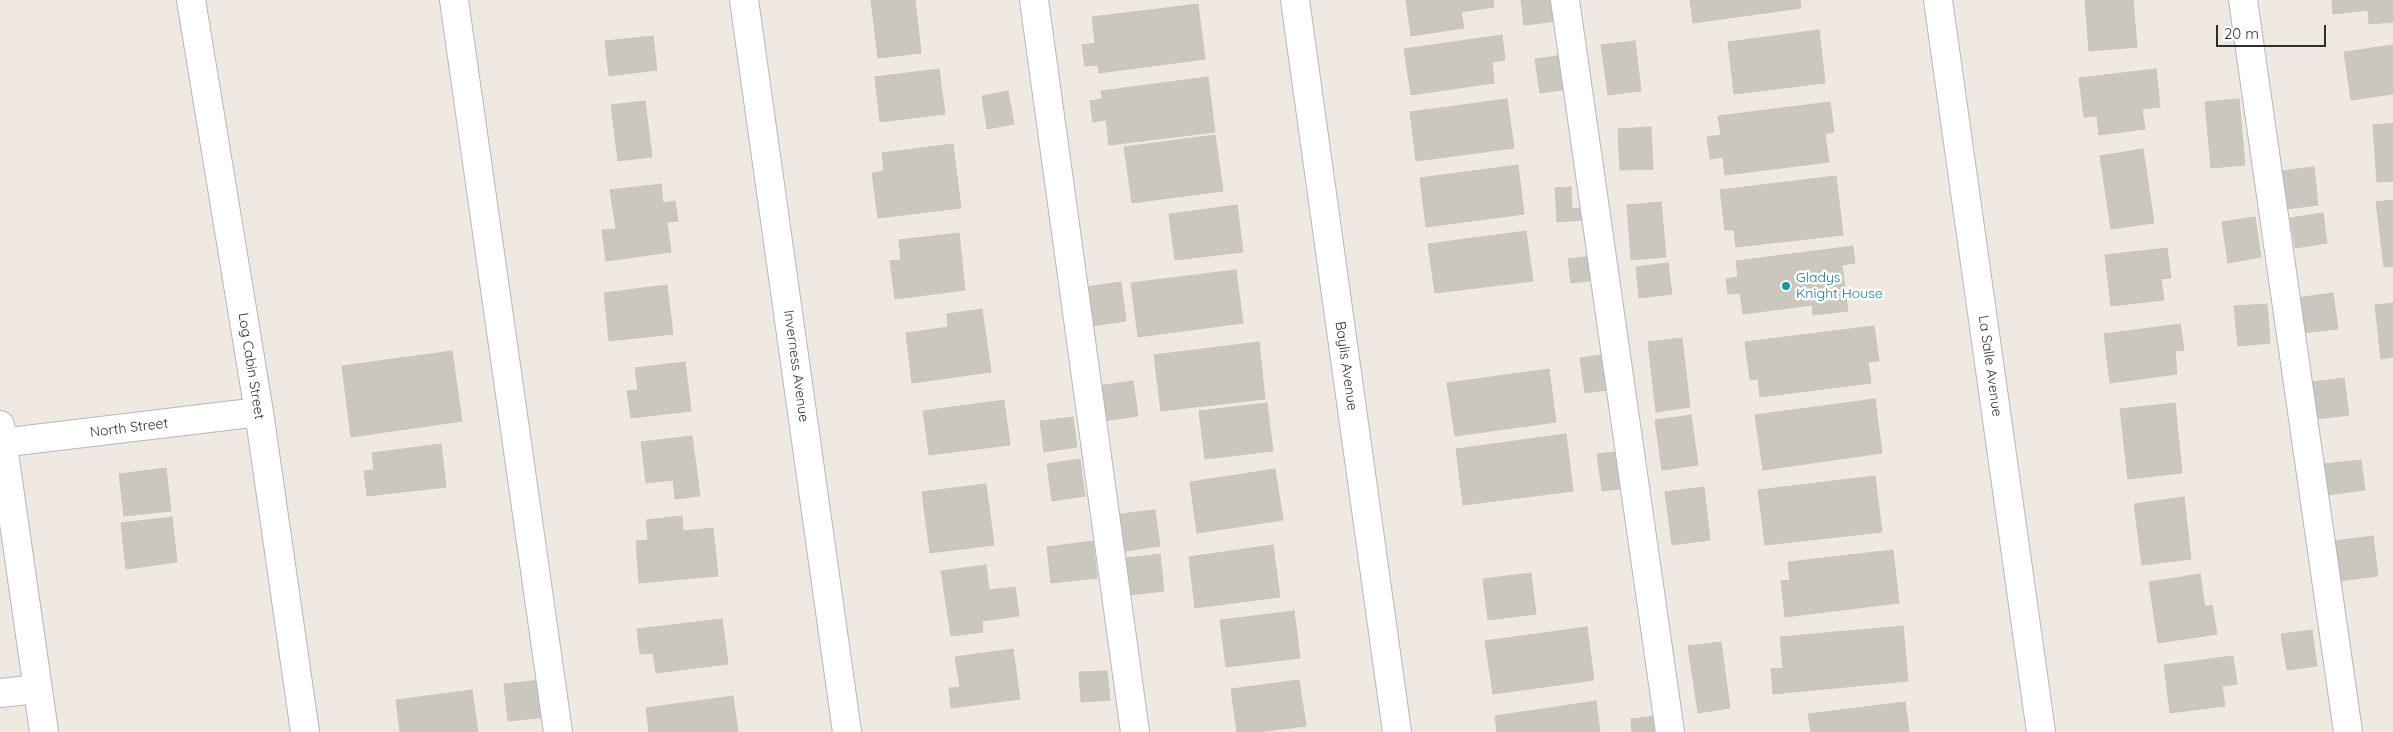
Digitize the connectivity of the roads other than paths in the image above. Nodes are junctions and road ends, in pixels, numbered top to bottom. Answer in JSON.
{"nodes":[{"id":1,"x":191,"y":0,"type":"edge"},
{"id":2,"x":454,"y":0,"type":"edge"},
{"id":3,"x":744,"y":0,"type":"edge"},
{"id":4,"x":1034,"y":0,"type":"edge"},
{"id":5,"x":1294,"y":0,"type":"edge"},
{"id":6,"x":1565,"y":0,"type":"edge"},
{"id":7,"x":1938,"y":0,"type":"edge"},
{"id":8,"x":2243,"y":0,"type":"edge"},
{"id":9,"x":259,"y":412,"type":"junction"},
{"id":10,"x":1,"y":437,"type":"edge"},
{"id":11,"x":38,"y":689,"type":"junction"},
{"id":12,"x":0,"y":693,"type":"edge"},
{"id":13,"x":44,"y":732,"type":"edge"},
{"id":14,"x":305,"y":732,"type":"edge"},
{"id":15,"x":558,"y":732,"type":"edge"},
{"id":16,"x":847,"y":732,"type":"edge"},
{"id":17,"x":1135,"y":732,"type":"edge"},
{"id":18,"x":1397,"y":732,"type":"edge"},
{"id":19,"x":1670,"y":732,"type":"edge"},
{"id":20,"x":2041,"y":732,"type":"edge"},
{"id":21,"x":2348,"y":732,"type":"edge"}],
"edges":[{"from":1,"to":9,"type":"street","name":"Log Cabin Street"},
{"from":2,"to":15,"type":"street"},
{"from":3,"to":16,"type":"street","name":"Inverness Avenue"},
{"from":4,"to":17,"type":"street"},
{"from":5,"to":18,"type":"street","name":"Baylis Avenue"},
{"from":6,"to":19,"type":"street"},
{"from":7,"to":20,"type":"street","name":"La Salle Avenue"},
{"from":8,"to":21,"type":"street"},
{"from":9,"to":10,"type":"street","name":"North Street"},
{"from":9,"to":14,"type":"street","name":"Log Cabin Street"},
{"from":10,"to":11,"type":"street"},
{"from":11,"to":12,"type":"street"},
{"from":11,"to":13,"type":"street"}]}
